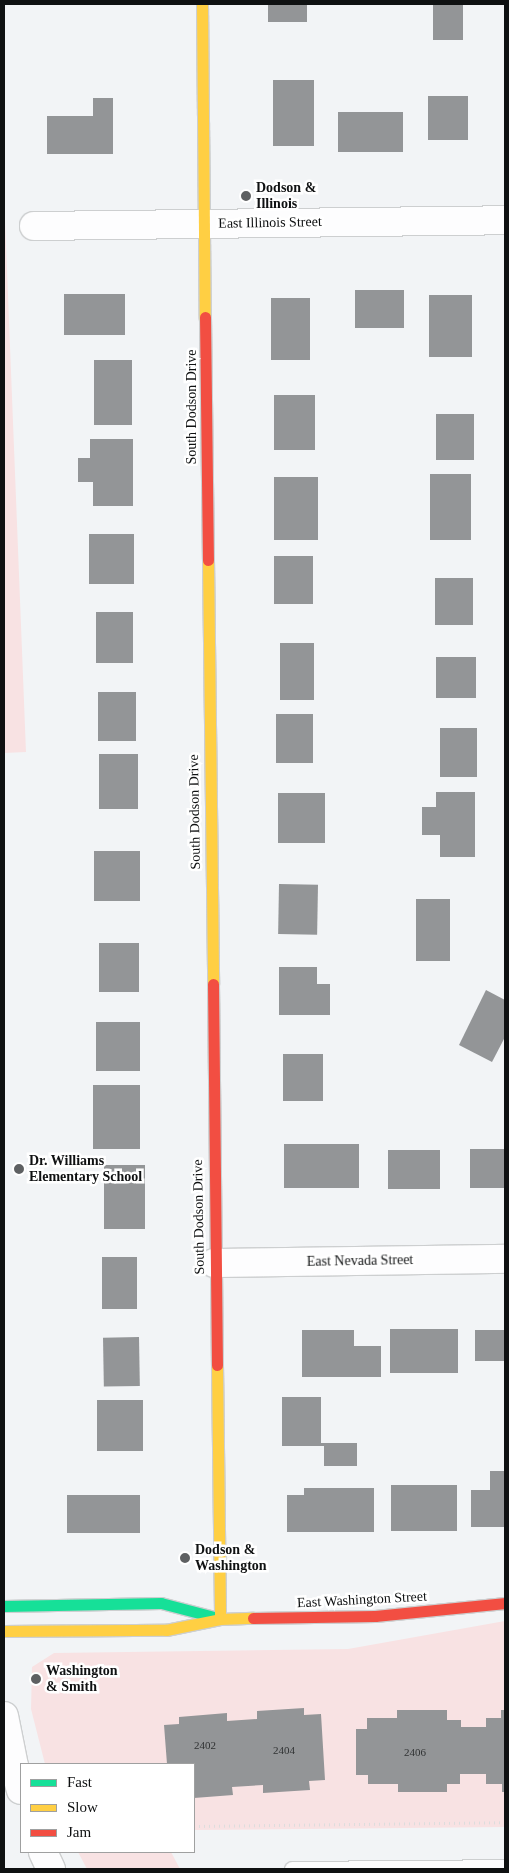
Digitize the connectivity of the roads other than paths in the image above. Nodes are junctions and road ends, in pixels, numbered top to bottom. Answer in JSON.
{"nodes":[{"id":1,"x":202,"y":4,"type":"edge"},
{"id":2,"x":505,"y":220,"type":"edge"},
{"id":3,"x":206,"y":224,"type":"junction"},
{"id":4,"x":34,"y":226,"type":"dead end"},
{"id":5,"x":505,"y":1259,"type":"edge"},
{"id":6,"x":214,"y":1263,"type":"junction"},
{"id":7,"x":505,"y":1603,"type":"edge"},
{"id":8,"x":4,"y":1606,"type":"edge"},
{"id":9,"x":220,"y":1619,"type":"junction"},
{"id":10,"x":4,"y":1632,"type":"edge"},
{"id":11,"x":4,"y":1716,"type":"edge"},
{"id":12,"x":20,"y":1787,"type":"edge"},
{"id":13,"x":43,"y":1853,"type":"edge"},
{"id":14,"x":505,"y":1867,"type":"edge"},
{"id":15,"x":51,"y":1869,"type":"edge"},
{"id":16,"x":292,"y":1869,"type":"edge"},
{"id":17,"x":309,"y":1869,"type":"edge"}],
"edges":[{"from":1,"to":3,"type":"street","name":"South Dodson Drive"},
{"from":2,"to":3,"type":"street","name":"East Illinois Street"},
{"from":3,"to":4,"type":"street","name":"East Illinois Street"},
{"from":3,"to":6,"type":"street","name":"South Dodson Drive"},
{"from":5,"to":6,"type":"street","name":"East Nevada Street"},
{"from":6,"to":9,"type":"street","name":"South Dodson Drive"},
{"from":7,"to":9,"type":"street","name":"East Washington Street"},
{"from":8,"to":9,"type":"street","name":"East Washington Street"},
{"from":9,"to":10,"type":"street","name":"East Washington Street"},
{"from":11,"to":12,"type":"street"},
{"from":13,"to":15,"type":"street"},
{"from":14,"to":17,"type":"lane"},
{"from":16,"to":17,"type":"lane"}]}
